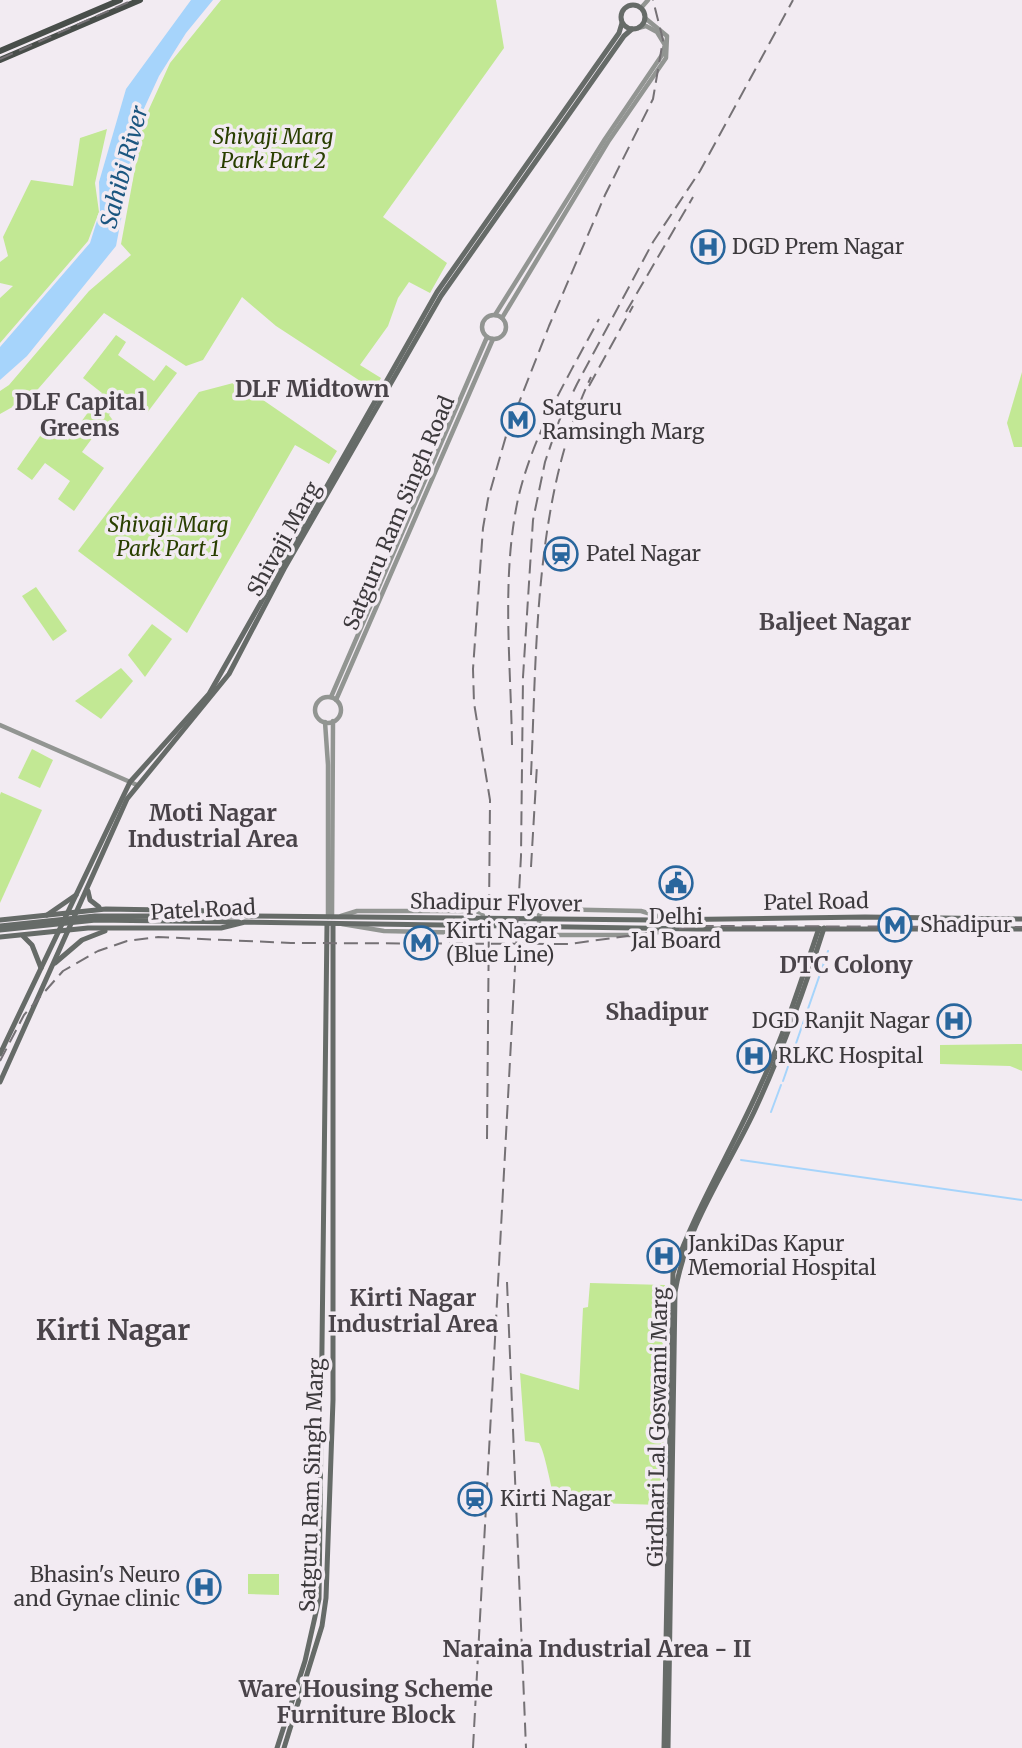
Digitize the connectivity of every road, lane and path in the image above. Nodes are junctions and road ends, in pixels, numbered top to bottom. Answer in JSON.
{"nodes":[{"id":1,"x":120,"y":0,"type":"edge"},
{"id":2,"x":140,"y":0,"type":"edge"},
{"id":3,"x":622,"y":0,"type":"edge"},
{"id":4,"x":648,"y":0,"type":"edge"},
{"id":5,"x":631,"y":3,"type":"edge"},
{"id":6,"x":641,"y":8,"type":"junction"},
{"id":7,"x":623,"y":10,"type":"junction"},
{"id":8,"x":645,"y":18,"type":"junction"},
{"id":9,"x":622,"y":23,"type":"junction"},
{"id":10,"x":635,"y":29,"type":"junction"},
{"id":11,"x":0,"y":51,"type":"edge"},
{"id":12,"x":0,"y":60,"type":"edge"},
{"id":13,"x":495,"y":315,"type":"junction"},
{"id":14,"x":502,"y":318,"type":"junction"},
{"id":15,"x":490,"y":338,"type":"junction"},
{"id":16,"x":333,"y":699,"type":"junction"},
{"id":17,"x":325,"y":722,"type":"junction"},
{"id":18,"x":332,"y":722,"type":"junction"},
{"id":19,"x":0,"y":725,"type":"edge"},
{"id":20,"x":130,"y":782,"type":"junction"},
{"id":21,"x":137,"y":785,"type":"junction"},
{"id":22,"x":88,"y":887,"type":"junction"},
{"id":23,"x":77,"y":894,"type":"junction"},
{"id":24,"x":106,"y":909,"type":"junction"},
{"id":25,"x":118,"y":909,"type":"junction"},
{"id":26,"x":77,"y":911,"type":"junction"},
{"id":27,"x":68,"y":913,"type":"junction"},
{"id":28,"x":341,"y":916,"type":"junction"},
{"id":29,"x":44,"y":917,"type":"junction"},
{"id":30,"x":823,"y":918,"type":"junction"},
{"id":31,"x":246,"y":919,"type":"junction"},
{"id":32,"x":1022,"y":919,"type":"edge"},
{"id":33,"x":0,"y":920,"type":"edge"},
{"id":34,"x":8,"y":920,"type":"junction"},
{"id":35,"x":330,"y":920,"type":"junction"},
{"id":36,"x":652,"y":920,"type":"joint"},
{"id":37,"x":673,"y":920,"type":"junction"},
{"id":38,"x":402,"y":921,"type":"junction"},
{"id":39,"x":597,"y":923,"type":"junction"},
{"id":40,"x":340,"y":924,"type":"junction"},
{"id":41,"x":0,"y":928,"type":"edge"},
{"id":42,"x":118,"y":928,"type":"junction"},
{"id":43,"x":675,"y":928,"type":"junction"},
{"id":44,"x":821,"y":928,"type":"junction"},
{"id":45,"x":1022,"y":929,"type":"edge"},
{"id":46,"x":68,"y":931,"type":"junction"},
{"id":47,"x":59,"y":932,"type":"junction"},
{"id":48,"x":22,"y":935,"type":"junction"},
{"id":49,"x":0,"y":937,"type":"edge"},
{"id":50,"x":8,"y":937,"type":"junction"},
{"id":51,"x":52,"y":965,"type":"junction"},
{"id":52,"x":41,"y":968,"type":"junction"},
{"id":53,"x":0,"y":1054,"type":"edge"},
{"id":54,"x":0,"y":1082,"type":"edge"},
{"id":55,"x":277,"y":1748,"type":"edge"},
{"id":56,"x":284,"y":1748,"type":"edge"},
{"id":57,"x":666,"y":1748,"type":"edge"}],
"edges":[{"from":1,"to":11,"type":"main road"},
{"from":2,"to":12,"type":"main road"},
{"from":3,"to":7,"type":"main road"},
{"from":4,"to":6,"type":"street"},
{"from":5,"to":6,"type":"main road"},
{"from":5,"to":7,"type":"main road"},
{"from":6,"to":8,"type":"main road"},
{"from":7,"to":9,"type":"main road"},
{"from":8,"to":10,"type":"main road"},
{"from":8,"to":14,"type":"street"},
{"from":9,"to":10,"type":"main road"},
{"from":9,"to":20,"type":"main road","name":"Shivaji Marg"},
{"from":10,"to":13,"type":"street"},
{"from":10,"to":21,"type":"main road","name":"Shivaji Marg"},
{"from":13,"to":14,"type":"street"},
{"from":13,"to":15,"type":"street"},
{"from":14,"to":15,"type":"street"},
{"from":15,"to":16,"type":"street","name":"Satguru Ram Singh Road"},
{"from":16,"to":17,"type":"street"},
{"from":16,"to":18,"type":"street"},
{"from":17,"to":18,"type":"street"},
{"from":17,"to":35,"type":"street"},
{"from":18,"to":35,"type":"street"},
{"from":19,"to":20,"type":"street"},
{"from":20,"to":21,"type":"street"},
{"from":20,"to":23,"type":"main road","name":"Shivaji Marg"},
{"from":21,"to":22,"type":"main road","name":"Shivaji Marg"},
{"from":22,"to":24,"type":"main road"},
{"from":22,"to":26,"type":"main road","name":"Shivaji Marg"},
{"from":23,"to":27,"type":"main road","name":"Shivaji Marg"},
{"from":23,"to":29,"type":"main road"},
{"from":24,"to":25,"type":"main road","name":"Patel Road"},
{"from":24,"to":26,"type":"main road","name":"Patel Road"},
{"from":25,"to":31,"type":"main road","name":"Patel Road"},
{"from":25,"to":42,"type":"main road"},
{"from":26,"to":27,"type":"main road","name":"Patel Road"},
{"from":26,"to":46,"type":"main road","name":"Shivaji Marg"},
{"from":27,"to":29,"type":"main road","name":"Patel Road"},
{"from":27,"to":47,"type":"main road","name":"Shivaji Marg"},
{"from":28,"to":35,"type":"main road","name":"Patel Road"},
{"from":28,"to":38,"type":"main road","name":"Shadipur Flyover"},
{"from":28,"to":40,"type":"street"},
{"from":29,"to":34,"type":"main road","name":"Patel Road"},
{"from":30,"to":32,"type":"main road","name":"Patel Road"},
{"from":30,"to":37,"type":"main road","name":"Patel Road"},
{"from":30,"to":44,"type":"main road","name":"Girdhari Lal Goswami Marg"},
{"from":31,"to":35,"type":"main road","name":"Patel Road"},
{"from":31,"to":41,"type":"main road"},
{"from":31,"to":42,"type":"main road","name":"Patel Road"},
{"from":33,"to":34,"type":"main road","name":"Patel Road"},
{"from":34,"to":50,"type":"main road"},
{"from":35,"to":40,"type":"main road","name":"Patel Road"},
{"from":35,"to":55,"type":"main road","name":"Satguru Ram Singh Marg"},
{"from":35,"to":56,"type":"main road","name":"Satguru Ram Singh Marg"},
{"from":36,"to":37,"type":"main road","name":"Patel Road"},
{"from":36,"to":39,"type":"main road","name":"Shadipur Flyover"},
{"from":37,"to":43,"type":"street"},
{"from":38,"to":39,"type":"main road","name":"Shadipur Flyover"},
{"from":38,"to":40,"type":"main road","name":"Shadipur Flyover"},
{"from":39,"to":43,"type":"main road","name":"Shadipur Flyover"},
{"from":42,"to":46,"type":"main road","name":"Patel Road"},
{"from":42,"to":51,"type":"main road"},
{"from":43,"to":44,"type":"main road","name":"Patel Road"},
{"from":44,"to":45,"type":"main road","name":"Patel Road"},
{"from":44,"to":57,"type":"main road","name":"Girdhari Lal Goswami Marg"},
{"from":46,"to":47,"type":"main road","name":"Patel Road"},
{"from":46,"to":51,"type":"main road","name":"Shivaji Marg"},
{"from":47,"to":48,"type":"main road","name":"Patel Road"},
{"from":47,"to":52,"type":"main road","name":"Shivaji Marg"},
{"from":48,"to":50,"type":"main road","name":"Patel Road"},
{"from":48,"to":52,"type":"main road"},
{"from":49,"to":50,"type":"main road","name":"Patel Road"},
{"from":51,"to":54,"type":"main road","name":"Shivaji Marg"},
{"from":52,"to":53,"type":"main road","name":"Shivaji Marg"}]}
